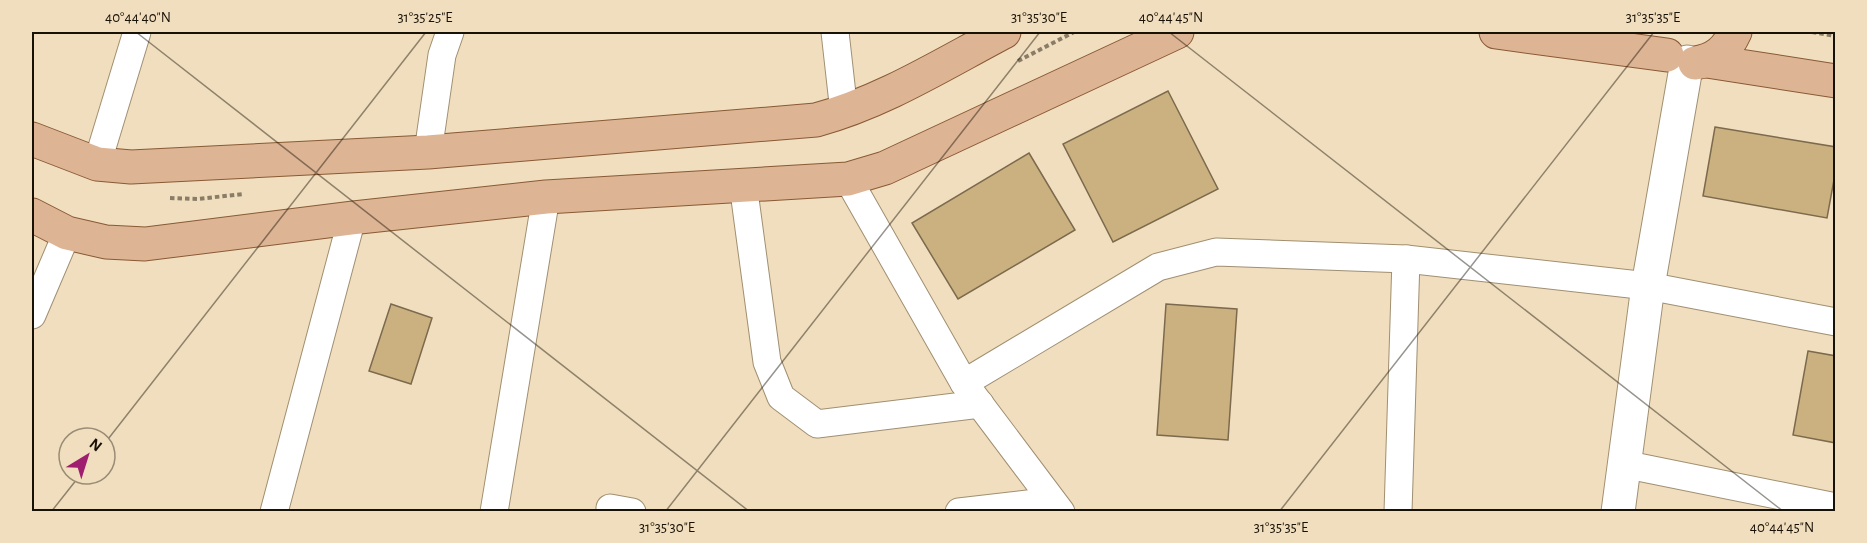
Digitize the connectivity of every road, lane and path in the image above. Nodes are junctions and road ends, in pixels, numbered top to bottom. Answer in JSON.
{"nodes":[{"id":1,"x":137,"y":32,"type":"edge"},
{"id":2,"x":450,"y":32,"type":"edge"},
{"id":3,"x":835,"y":32,"type":"edge"},
{"id":4,"x":1004,"y":32,"type":"edge"},
{"id":5,"x":1177,"y":32,"type":"edge"},
{"id":6,"x":1496,"y":32,"type":"edge"},
{"id":7,"x":1735,"y":32,"type":"edge"},
{"id":8,"x":1812,"y":32,"type":"edge"},
{"id":9,"x":1836,"y":36,"type":"edge"},
{"id":10,"x":1678,"y":52,"type":"edge"},
{"id":11,"x":1836,"y":81,"type":"edge"},
{"id":12,"x":844,"y":112,"type":"junction"},
{"id":13,"x":32,"y":139,"type":"edge"},
{"id":14,"x":428,"y":152,"type":"junction"},
{"id":15,"x":97,"y":164,"type":"junction"},
{"id":16,"x":848,"y":179,"type":"junction"},
{"id":17,"x":743,"y":184,"type":"junction"},
{"id":18,"x":546,"y":197,"type":"junction"},
{"id":19,"x":32,"y":215,"type":"edge"},
{"id":20,"x":352,"y":218,"type":"junction"},
{"id":21,"x":67,"y":232,"type":"junction"},
{"id":22,"x":1406,"y":259,"type":"junction"},
{"id":23,"x":1648,"y":286,"type":"junction"},
{"id":24,"x":32,"y":315,"type":"edge"},
{"id":25,"x":1836,"y":322,"type":"edge"},
{"id":26,"x":964,"y":382,"type":"junction"},
{"id":27,"x":980,"y":404,"type":"junction"},
{"id":28,"x":1623,"y":464,"type":"junction"},
{"id":29,"x":1057,"y":506,"type":"edge"},
{"id":30,"x":1836,"y":507,"type":"edge"},
{"id":31,"x":274,"y":512,"type":"edge"},
{"id":32,"x":494,"y":512,"type":"edge"},
{"id":33,"x":959,"y":512,"type":"edge"},
{"id":34,"x":1398,"y":512,"type":"edge"},
{"id":35,"x":1618,"y":512,"type":"edge"}],
"edges":[{"from":1,"to":15,"type":"street"},
{"from":2,"to":14,"type":"street"},
{"from":3,"to":12,"type":"street"},
{"from":4,"to":12,"type":"main road"},
{"from":5,"to":16,"type":"main road"},
{"from":6,"to":10,"type":"main road"},
{"from":7,"to":10,"type":"main road"},
{"from":8,"to":9,"type":"path"},
{"from":10,"to":11,"type":"main road"},
{"from":10,"to":23,"type":"main road"},
{"from":12,"to":14,"type":"main road"},
{"from":13,"to":15,"type":"main road"},
{"from":14,"to":15,"type":"main road"},
{"from":16,"to":17,"type":"main road"},
{"from":16,"to":26,"type":"street"},
{"from":17,"to":18,"type":"main road"},
{"from":17,"to":27,"type":"street"},
{"from":18,"to":20,"type":"main road"},
{"from":18,"to":32,"type":"street"},
{"from":19,"to":21,"type":"main road"},
{"from":20,"to":21,"type":"main road"},
{"from":20,"to":31,"type":"street"},
{"from":21,"to":24,"type":"street"},
{"from":22,"to":23,"type":"street"},
{"from":22,"to":26,"type":"street"},
{"from":22,"to":34,"type":"street"},
{"from":23,"to":25,"type":"street"},
{"from":23,"to":28,"type":"main road"},
{"from":26,"to":27,"type":"street"},
{"from":27,"to":29,"type":"street"},
{"from":28,"to":30,"type":"street"},
{"from":28,"to":35,"type":"main road"},
{"from":29,"to":33,"type":"street"}]}
